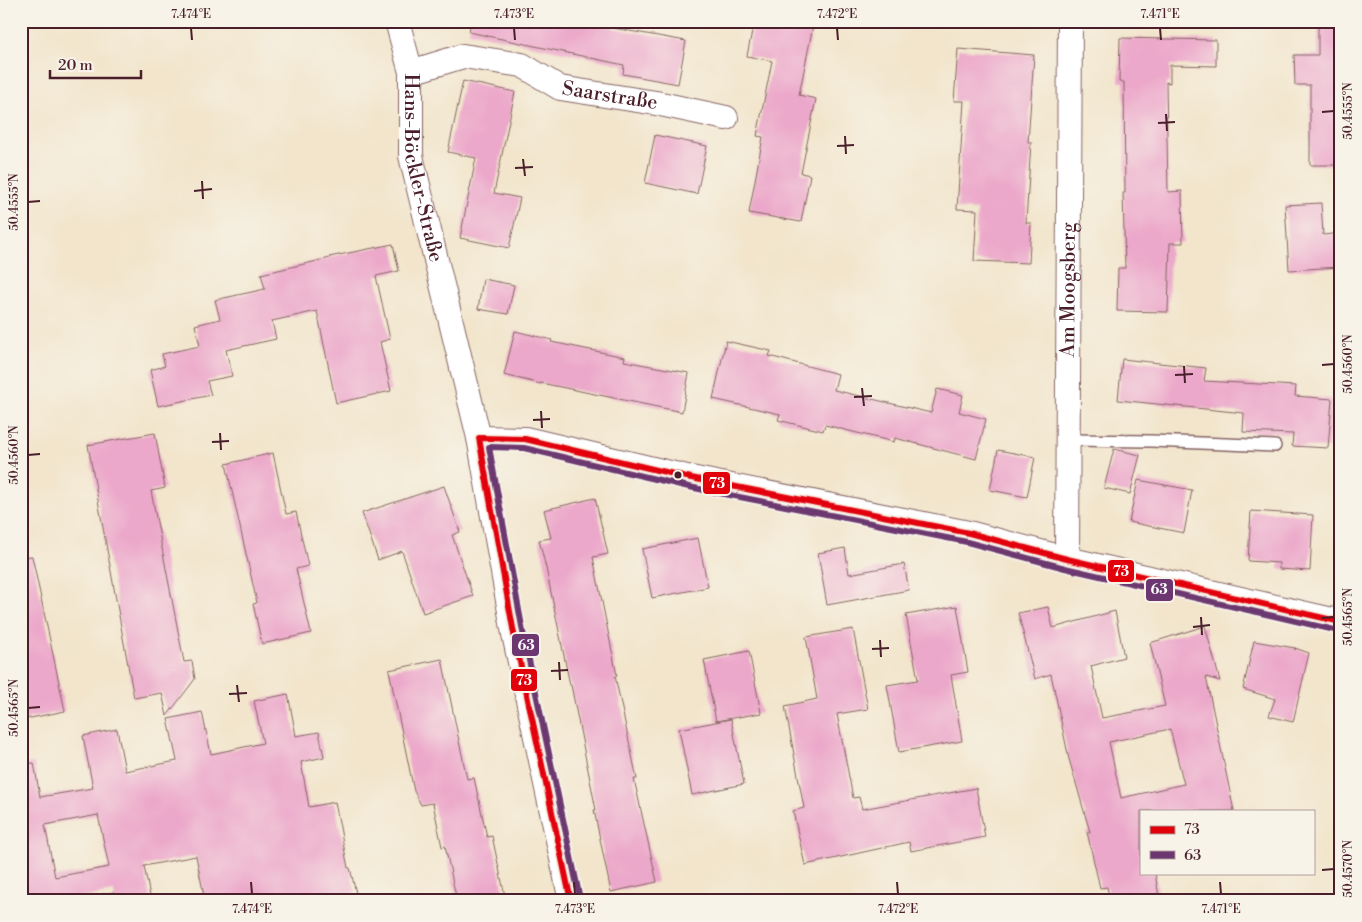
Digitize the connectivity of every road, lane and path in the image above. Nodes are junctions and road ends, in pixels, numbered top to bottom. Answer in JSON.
{"nodes":[{"id":1,"x":397,"y":21,"type":"edge"},
{"id":2,"x":1070,"y":21,"type":"edge"},
{"id":3,"x":410,"y":72,"type":"junction"},
{"id":4,"x":726,"y":118,"type":"dead end"},
{"id":5,"x":479,"y":438,"type":"junction"},
{"id":6,"x":1068,"y":440,"type":"junction"},
{"id":7,"x":1275,"y":446,"type":"dead end"},
{"id":8,"x":1067,"y":560,"type":"junction"},
{"id":9,"x":1341,"y":622,"type":"edge"},
{"id":10,"x":571,"y":901,"type":"edge"}],
"edges":[{"from":1,"to":3,"type":"street","name":"Hans-Böckler-Straße"},
{"from":2,"to":6,"type":"street","name":"Am Moogsberg"},
{"from":3,"to":4,"type":"street","name":"Saarstraße"},
{"from":3,"to":5,"type":"street","name":"Hans-Böckler-Straße"},
{"from":5,"to":8,"type":"street"},
{"from":5,"to":10,"type":"street","name":"Hans-Böckler-Straße"},
{"from":6,"to":7,"type":"lane"},
{"from":6,"to":8,"type":"street","name":"Am Moogsberg"},
{"from":8,"to":9,"type":"street"}]}
